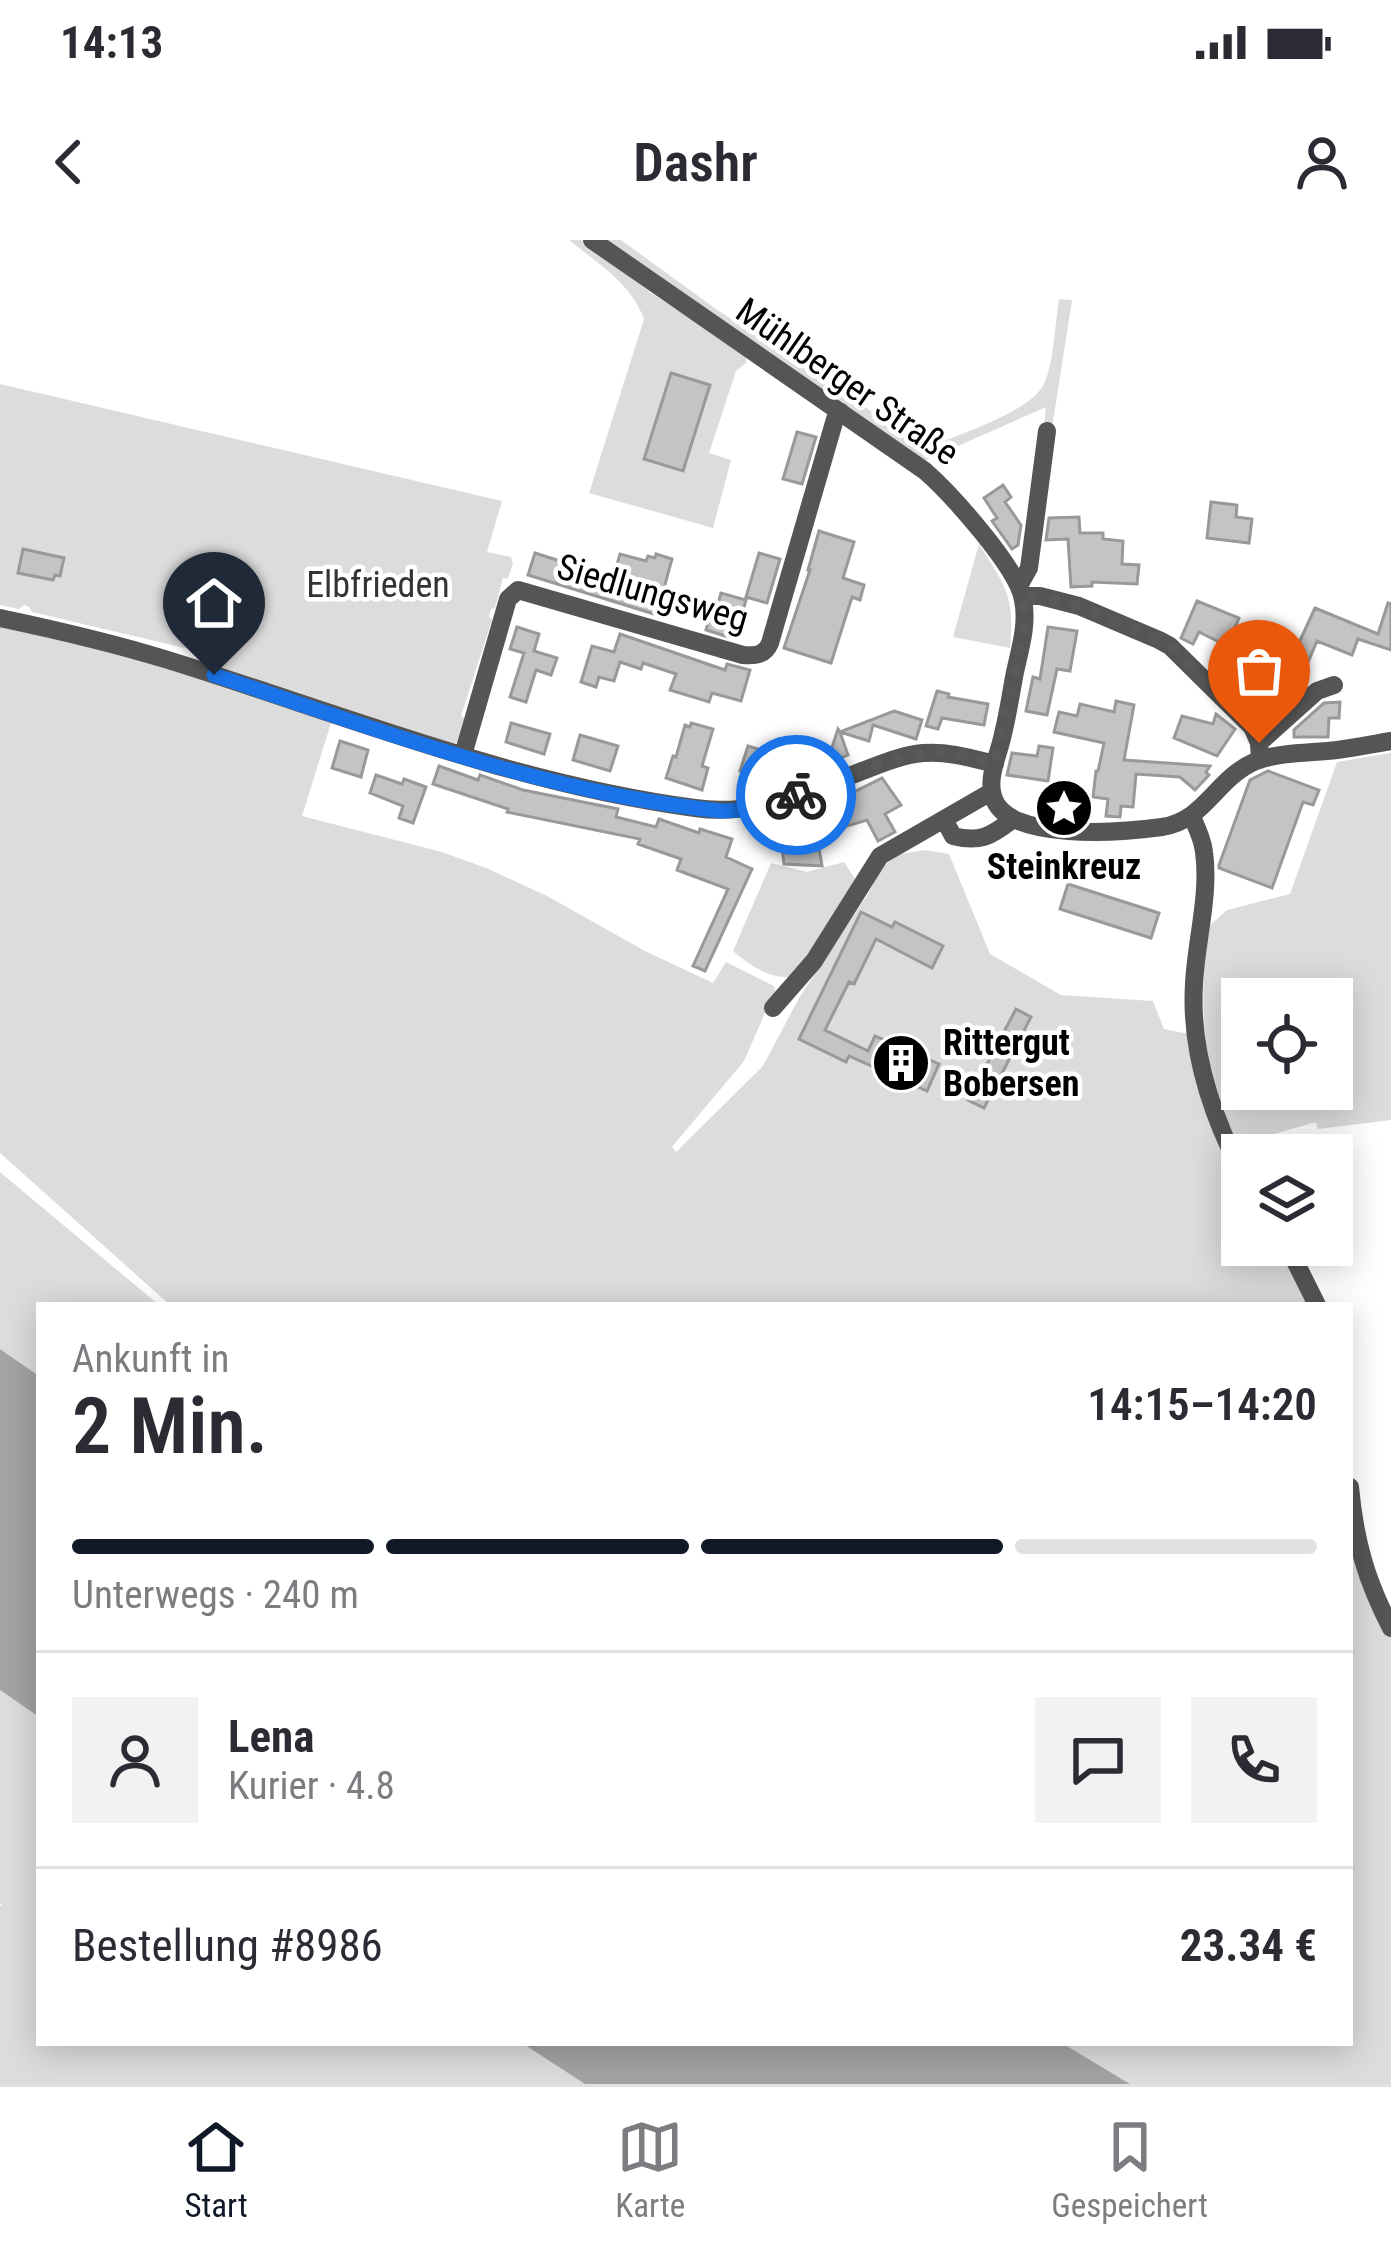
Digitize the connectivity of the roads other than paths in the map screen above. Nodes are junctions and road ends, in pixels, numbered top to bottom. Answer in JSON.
{"nodes":[{"id":1,"x":592,"y":240,"type":"edge"},
{"id":2,"x":841,"y":412,"type":"junction"},
{"id":3,"x":1047,"y":431,"type":"dead end"},
{"id":4,"x":1021,"y":591,"type":"junction"},
{"id":5,"x":0,"y":618,"type":"edge"},
{"id":6,"x":1334,"y":685,"type":"dead end"},
{"id":7,"x":1391,"y":741,"type":"edge"},
{"id":8,"x":1259,"y":751,"type":"junction"},
{"id":9,"x":463,"y":755,"type":"junction"},
{"id":10,"x":995,"y":764,"type":"junction"},
{"id":11,"x":993,"y":798,"type":"junction"},
{"id":12,"x":1192,"y":817,"type":"junction"},
{"id":13,"x":1012,"y":820,"type":"junction"},
{"id":14,"x":945,"y":821,"type":"junction"},
{"id":15,"x":773,"y":1008,"type":"dead end"},
{"id":16,"x":1223,"y":1134,"type":"edge"},
{"id":17,"x":1298,"y":1266,"type":"edge"},
{"id":18,"x":1316,"y":1302,"type":"edge"},
{"id":19,"x":1353,"y":1522,"type":"edge"},
{"id":20,"x":1391,"y":1628,"type":"edge"}],
"edges":[{"from":1,"to":2,"type":"street","name":"Mühlberger Straße"},
{"from":2,"to":4,"type":"street","name":"Mühlberger Straße"},
{"from":2,"to":9,"type":"street","name":"Siedlungsweg"},
{"from":3,"to":4,"type":"street"},
{"from":4,"to":8,"type":"street"},
{"from":4,"to":10,"type":"street"},
{"from":5,"to":9,"type":"street"},
{"from":6,"to":8,"type":"street"},
{"from":7,"to":8,"type":"street"},
{"from":8,"to":12,"type":"street"},
{"from":9,"to":10,"type":"street"},
{"from":10,"to":11,"type":"street"},
{"from":11,"to":13,"type":"street"},
{"from":11,"to":14,"type":"street"},
{"from":12,"to":13,"type":"street"},
{"from":12,"to":16,"type":"street"},
{"from":13,"to":14,"type":"street"},
{"from":14,"to":15,"type":"street"},
{"from":17,"to":18,"type":"street"},
{"from":19,"to":20,"type":"street"}]}
